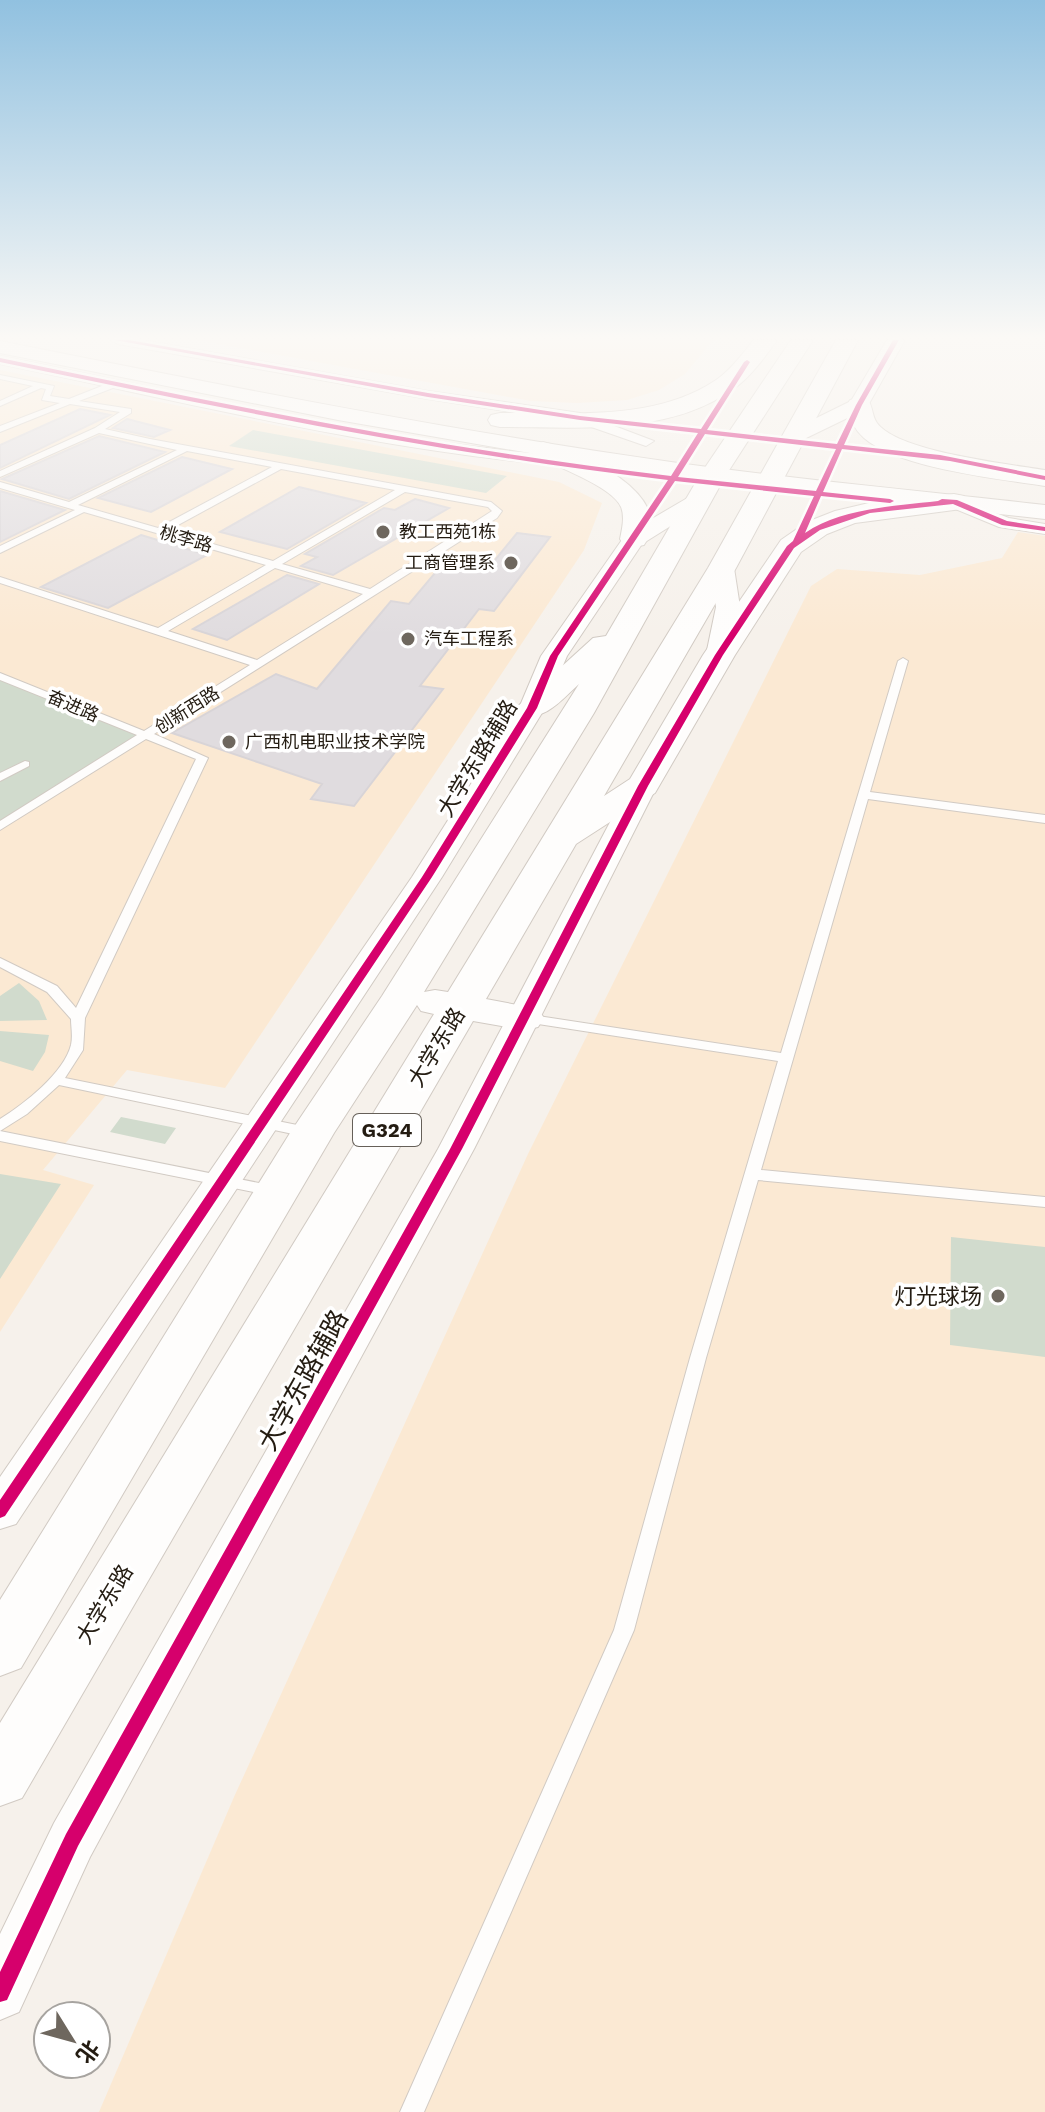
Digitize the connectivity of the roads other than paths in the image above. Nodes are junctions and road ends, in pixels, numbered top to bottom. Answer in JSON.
{"nodes":[{"id":1,"x":79,"y":439,"type":"edge"},
{"id":2,"x":137,"y":439,"type":"edge"},
{"id":3,"x":404,"y":439,"type":"edge"},
{"id":4,"x":463,"y":439,"type":"edge"},
{"id":5,"x":629,"y":439,"type":"edge"},
{"id":6,"x":639,"y":439,"type":"edge"},
{"id":7,"x":738,"y":439,"type":"edge"},
{"id":8,"x":792,"y":439,"type":"edge"},
{"id":9,"x":882,"y":439,"type":"edge"},
{"id":10,"x":646,"y":441,"type":"junction"},
{"id":11,"x":185,"y":449,"type":"junction"},
{"id":12,"x":553,"y":456,"type":"junction"},
{"id":13,"x":280,"y":466,"type":"junction"},
{"id":14,"x":776,"y":470,"type":"junction"},
{"id":15,"x":0,"y":474,"type":"edge"},
{"id":16,"x":715,"y":475,"type":"junction"},
{"id":17,"x":1034,"y":476,"type":"edge"},
{"id":18,"x":0,"y":485,"type":"edge"},
{"id":19,"x":403,"y":489,"type":"junction"},
{"id":20,"x":955,"y":491,"type":"junction"},
{"id":21,"x":1045,"y":493,"type":"edge"},
{"id":22,"x":70,"y":505,"type":"junction"},
{"id":23,"x":84,"y":509,"type":"junction"},
{"id":24,"x":1045,"y":512,"type":"edge"},
{"id":25,"x":1045,"y":529,"type":"edge"},
{"id":26,"x":160,"y":531,"type":"junction"},
{"id":27,"x":634,"y":539,"type":"junction"},
{"id":28,"x":0,"y":550,"type":"edge"},
{"id":29,"x":275,"y":564,"type":"junction"},
{"id":30,"x":722,"y":568,"type":"junction"},
{"id":31,"x":0,"y":580,"type":"edge"},
{"id":32,"x":372,"y":593,"type":"junction"},
{"id":33,"x":629,"y":623,"type":"junction"},
{"id":34,"x":159,"y":632,"type":"junction"},
{"id":35,"x":719,"y":655,"type":"junction"},
{"id":36,"x":903,"y":661,"type":"dead end"},
{"id":37,"x":259,"y":664,"type":"junction"},
{"id":38,"x":0,"y":676,"type":"edge"},
{"id":39,"x":532,"y":708,"type":"junction"},
{"id":40,"x":145,"y":737,"type":"junction"},
{"id":41,"x":25,"y":764,"type":"dead end"},
{"id":42,"x":0,"y":778,"type":"edge"},
{"id":43,"x":643,"y":786,"type":"junction"},
{"id":44,"x":864,"y":795,"type":"junction"},
{"id":45,"x":1045,"y":819,"type":"edge"},
{"id":46,"x":0,"y":826,"type":"edge"},
{"id":47,"x":559,"y":841,"type":"junction"},
{"id":48,"x":0,"y":962,"type":"edge"},
{"id":49,"x":402,"y":996,"type":"junction"},
{"id":50,"x":460,"y":1007,"type":"junction"},
{"id":51,"x":78,"y":1018,"type":"junction"},
{"id":52,"x":524,"y":1018,"type":"junction"},
{"id":53,"x":786,"y":1058,"type":"junction"},
{"id":54,"x":55,"y":1080,"type":"junction"},
{"id":55,"x":263,"y":1122,"type":"junction"},
{"id":56,"x":0,"y":1126,"type":"edge"},
{"id":57,"x":312,"y":1133,"type":"junction"},
{"id":58,"x":0,"y":1136,"type":"edge"},
{"id":59,"x":752,"y":1174,"type":"junction"},
{"id":60,"x":223,"y":1182,"type":"junction"},
{"id":61,"x":277,"y":1191,"type":"junction"},
{"id":62,"x":1045,"y":1202,"type":"edge"},
{"id":63,"x":0,"y":1512,"type":"edge"},
{"id":64,"x":0,"y":1651,"type":"edge"},
{"id":65,"x":0,"y":1778,"type":"edge"},
{"id":66,"x":0,"y":1993,"type":"edge"},
{"id":67,"x":412,"y":2112,"type":"edge"}],
"edges":[{"from":1,"to":15,"type":"lane"},
{"from":2,"to":11,"type":"lane"},
{"from":3,"to":12,"type":"street"},
{"from":4,"to":12,"type":"main road"},
{"from":5,"to":10,"type":"main road"},
{"from":6,"to":10,"type":"street"},
{"from":7,"to":16,"type":"main road","number":"G324"},
{"from":8,"to":14,"type":"main road","number":"G324"},
{"from":9,"to":17,"type":"main road"},
{"from":10,"to":16,"type":"main road"},
{"from":11,"to":13,"type":"lane"},
{"from":11,"to":22,"type":"lane"},
{"from":12,"to":16,"type":"main road"},
{"from":12,"to":27,"type":"main road"},
{"from":13,"to":19,"type":"lane"},
{"from":13,"to":26,"type":"lane"},
{"from":14,"to":16,"type":"main road"},
{"from":14,"to":20,"type":"main road"},
{"from":14,"to":30,"type":"main road","name":"大学东路","number":"G324"},
{"from":16,"to":27,"type":"street","name":"大学东路辅路"},
{"from":16,"to":33,"type":"main road","number":"G324"},
{"from":17,"to":20,"type":"main road"},
{"from":18,"to":22,"type":"lane","name":"桃李路"},
{"from":19,"to":29,"type":"lane"},
{"from":19,"to":32,"type":"lane","name":"创新西路"},
{"from":20,"to":21,"type":"main road"},
{"from":20,"to":24,"type":"main road"},
{"from":20,"to":25,"type":"street"},
{"from":20,"to":35,"type":"main road"},
{"from":22,"to":23,"type":"lane","name":"桃李路"},
{"from":23,"to":26,"type":"lane","name":"桃李路"},
{"from":23,"to":28,"type":"lane"},
{"from":26,"to":29,"type":"lane","name":"桃李路"},
{"from":27,"to":39,"type":"street","name":"大学东路辅路"},
{"from":29,"to":32,"type":"lane","name":"桃李路"},
{"from":29,"to":34,"type":"lane"},
{"from":30,"to":35,"type":"street"},
{"from":30,"to":47,"type":"main road","name":"大学东路","number":"G324"},
{"from":31,"to":34,"type":"lane"},
{"from":32,"to":37,"type":"lane","name":"创新西路"},
{"from":33,"to":39,"type":"main road"},
{"from":33,"to":49,"type":"main road","number":"G324"},
{"from":34,"to":37,"type":"lane"},
{"from":35,"to":43,"type":"main road"},
{"from":36,"to":44,"type":"lane"},
{"from":37,"to":40,"type":"lane","name":"创新西路"},
{"from":38,"to":40,"type":"lane","name":"奋进路"},
{"from":39,"to":55,"type":"street","name":"大学东路辅路"},
{"from":40,"to":46,"type":"lane","name":"创新西路"},
{"from":40,"to":51,"type":"lane","name":"奋进路"},
{"from":41,"to":42,"type":"lane"},
{"from":43,"to":47,"type":"main road"},
{"from":43,"to":52,"type":"street","name":"大学东路辅路"},
{"from":44,"to":45,"type":"lane"},
{"from":44,"to":53,"type":"lane"},
{"from":47,"to":50,"type":"main road","name":"大学东路","number":"G324"},
{"from":48,"to":51,"type":"lane"},
{"from":49,"to":50,"type":"main road"},
{"from":49,"to":57,"type":"main road","number":"G324"},
{"from":50,"to":52,"type":"main road"},
{"from":50,"to":65,"type":"main road","name":"大学东路","number":"G324"},
{"from":51,"to":54,"type":"lane"},
{"from":52,"to":53,"type":"lane"},
{"from":52,"to":66,"type":"street","name":"大学东路辅路"},
{"from":53,"to":59,"type":"lane"},
{"from":54,"to":55,"type":"lane"},
{"from":54,"to":56,"type":"lane"},
{"from":55,"to":57,"type":"lane"},
{"from":55,"to":60,"type":"street","name":"大学东路辅路"},
{"from":57,"to":61,"type":"main road","number":"G324"},
{"from":58,"to":60,"type":"lane"},
{"from":59,"to":62,"type":"lane"},
{"from":59,"to":67,"type":"lane"},
{"from":60,"to":61,"type":"lane"},
{"from":60,"to":63,"type":"street","name":"大学东路辅路"},
{"from":61,"to":64,"type":"main road","number":"G324"}]}
